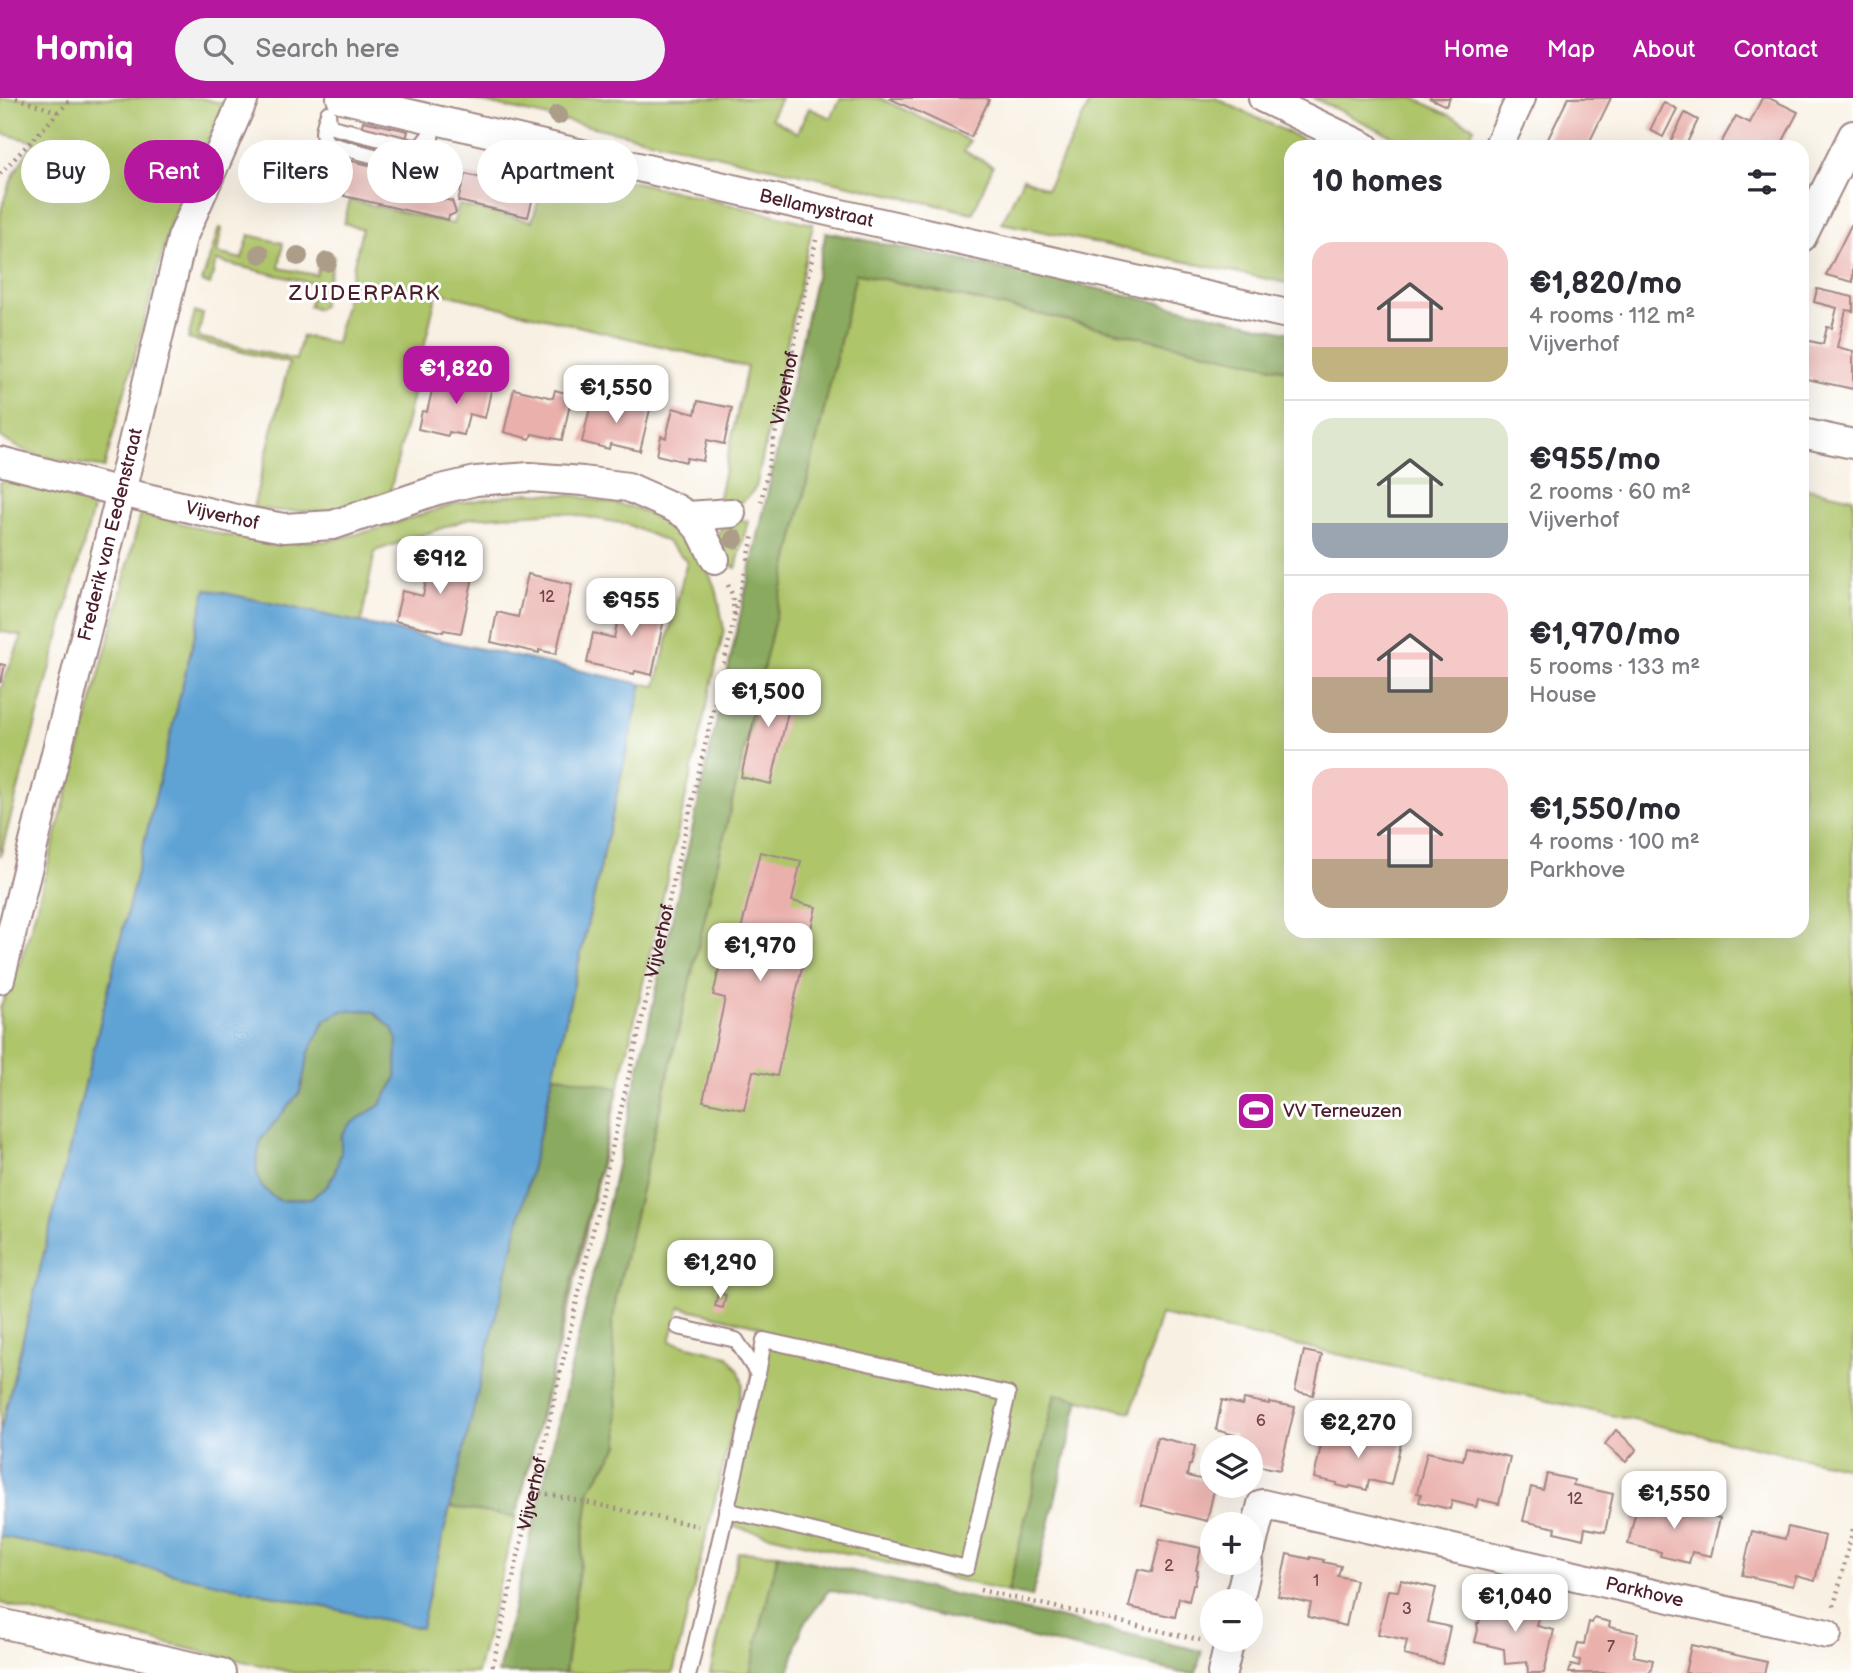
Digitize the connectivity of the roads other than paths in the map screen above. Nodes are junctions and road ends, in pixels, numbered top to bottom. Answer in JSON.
{"nodes":[{"id":1,"x":244,"y":98,"type":"edge"},
{"id":2,"x":332,"y":98,"type":"edge"},
{"id":3,"x":1263,"y":98,"type":"edge"},
{"id":4,"x":1521,"y":98,"type":"edge"},
{"id":5,"x":334,"y":107,"type":"edge"},
{"id":6,"x":433,"y":125,"type":"junction"},
{"id":7,"x":1853,"y":135,"type":"edge"},
{"id":8,"x":1350,"y":140,"type":"edge"},
{"id":9,"x":1501,"y":140,"type":"edge"},
{"id":10,"x":1809,"y":223,"type":"edge"},
{"id":11,"x":1284,"y":313,"type":"edge"},
{"id":12,"x":1809,"y":435,"type":"edge"},
{"id":13,"x":1853,"y":444,"type":"edge"},
{"id":14,"x":0,"y":461,"type":"edge"},
{"id":15,"x":121,"y":492,"type":"junction"},
{"id":16,"x":730,"y":513,"type":"dead end"},
{"id":17,"x":688,"y":516,"type":"junction"},
{"id":18,"x":715,"y":559,"type":"dead end"},
{"id":19,"x":0,"y":979,"type":"edge"},
{"id":20,"x":678,"y":1327,"type":"dead end"},
{"id":21,"x":758,"y":1374,"type":"junction"},
{"id":22,"x":726,"y":1510,"type":"junction"},
{"id":23,"x":1260,"y":1512,"type":"edge"},
{"id":24,"x":0,"y":1623,"type":"edge"},
{"id":25,"x":1827,"y":1634,"type":"road end"},
{"id":26,"x":1227,"y":1652,"type":"edge"},
{"id":27,"x":221,"y":1673,"type":"edge"},
{"id":28,"x":689,"y":1673,"type":"edge"},
{"id":29,"x":1222,"y":1673,"type":"edge"}],
"edges":[{"from":1,"to":15,"type":"street","name":"Frederik van Eedenstraat"},
{"from":2,"to":5,"type":"lane"},
{"from":3,"to":8,"type":"street"},
{"from":4,"to":9,"type":"street"},
{"from":5,"to":6,"type":"street","name":"Bellamystraat"},
{"from":5,"to":6,"type":"lane"},
{"from":6,"to":11,"type":"street","name":"Bellamystraat"},
{"from":7,"to":10,"type":"street"},
{"from":12,"to":13,"type":"street"},
{"from":14,"to":15,"type":"street","name":"Vijverhof"},
{"from":15,"to":17,"type":"street","name":"Vijverhof"},
{"from":15,"to":19,"type":"street","name":"Frederik van Eedenstraat"},
{"from":16,"to":17,"type":"street"},
{"from":17,"to":18,"type":"street","name":"Vijverhof"},
{"from":20,"to":21,"type":"lane"},
{"from":21,"to":22,"type":"lane"},
{"from":21,"to":22,"type":"lane"},
{"from":22,"to":28,"type":"lane"},
{"from":23,"to":25,"type":"street","name":"Parkhove"},
{"from":24,"to":27,"type":"street"},
{"from":26,"to":29,"type":"street"}]}
